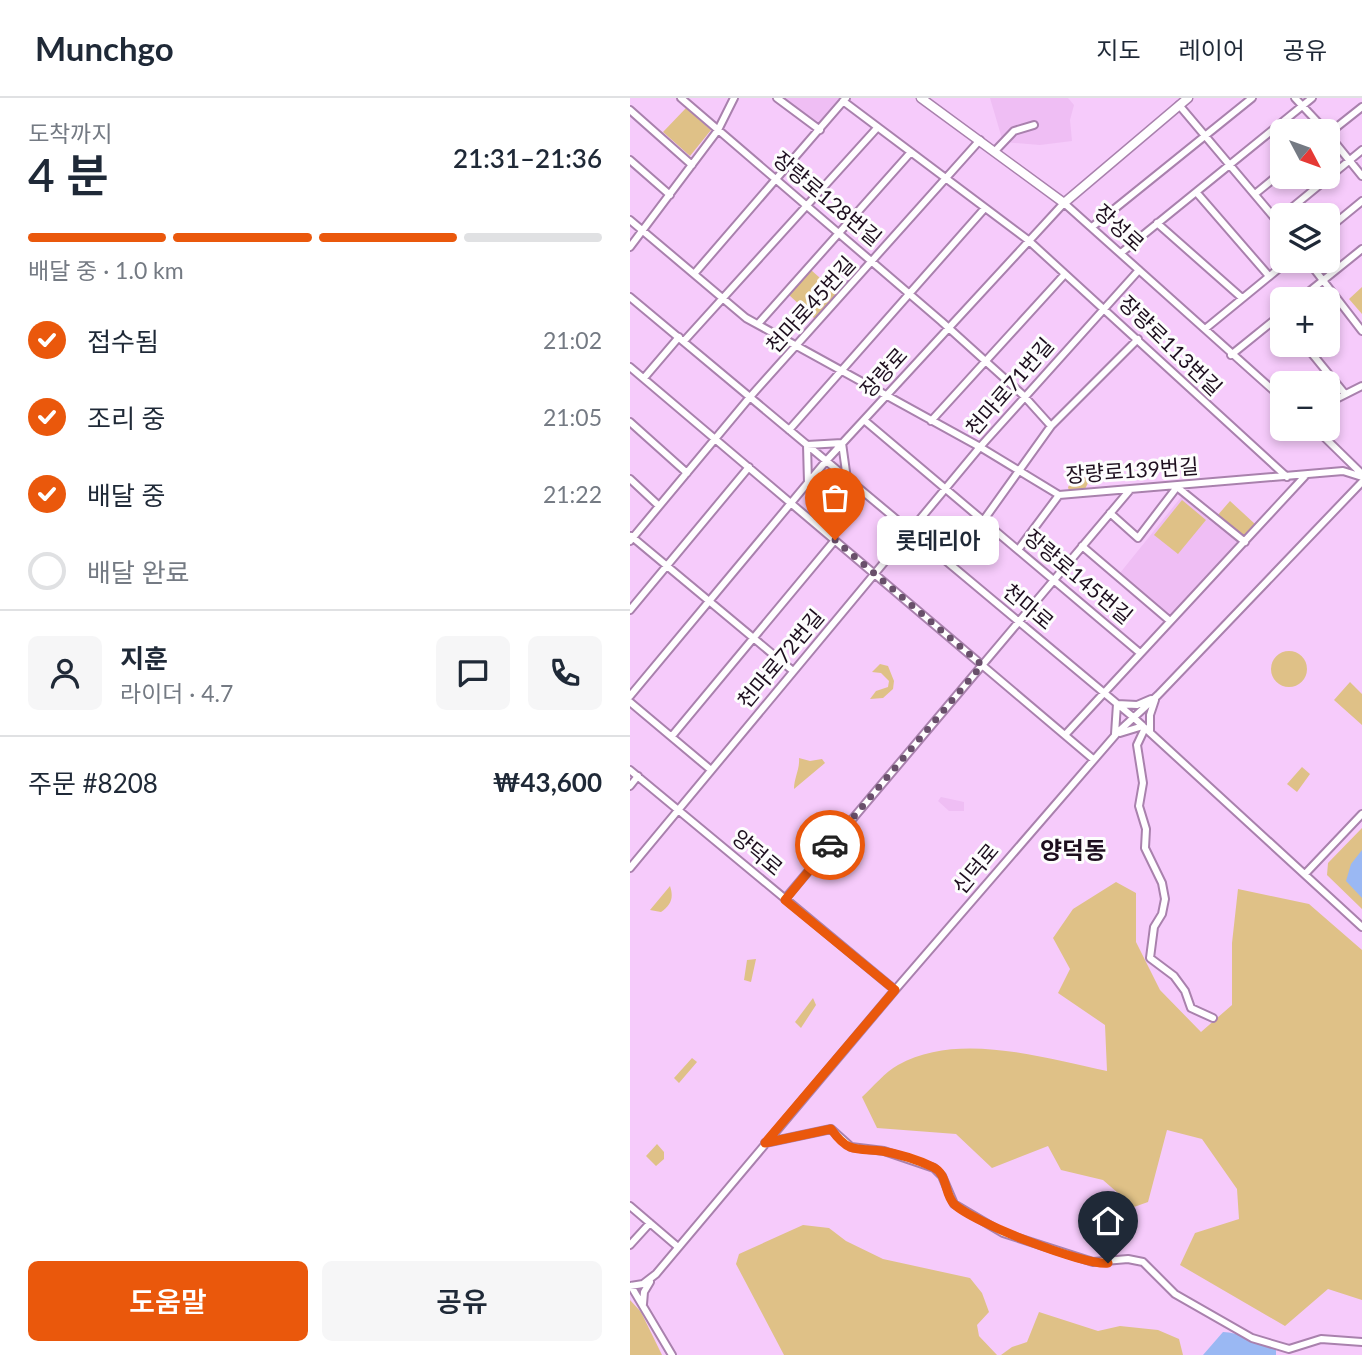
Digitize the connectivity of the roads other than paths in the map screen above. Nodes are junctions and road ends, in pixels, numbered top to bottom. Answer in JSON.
{"nodes":[{"id":1,"x":681,"y":98,"type":"edge"},
{"id":2,"x":734,"y":98,"type":"edge"},
{"id":3,"x":777,"y":98,"type":"edge"},
{"id":4,"x":921,"y":98,"type":"edge"},
{"id":5,"x":1188,"y":98,"type":"edge"},
{"id":6,"x":1252,"y":98,"type":"edge"},
{"id":7,"x":1295,"y":98,"type":"edge"},
{"id":8,"x":1312,"y":98,"type":"edge"},
{"id":9,"x":845,"y":99,"type":"edge"},
{"id":10,"x":1180,"y":105,"type":"junction"},
{"id":11,"x":1302,"y":106,"type":"junction"},
{"id":12,"x":1362,"y":107,"type":"edge"},
{"id":13,"x":630,"y":110,"type":"edge"},
{"id":14,"x":1315,"y":119,"type":"edge"},
{"id":15,"x":1340,"y":124,"type":"edge"},
{"id":16,"x":1034,"y":125,"type":"dead end"},
{"id":17,"x":877,"y":128,"type":"junction"},
{"id":18,"x":718,"y":130,"type":"junction"},
{"id":19,"x":820,"y":130,"type":"junction"},
{"id":20,"x":1204,"y":135,"type":"junction"},
{"id":21,"x":980,"y":141,"type":"junction"},
{"id":22,"x":1340,"y":148,"type":"edge"},
{"id":23,"x":1362,"y":150,"type":"edge"},
{"id":24,"x":911,"y":152,"type":"junction"},
{"id":25,"x":995,"y":152,"type":"junction"},
{"id":26,"x":630,"y":160,"type":"edge"},
{"id":27,"x":1349,"y":160,"type":"junction"},
{"id":28,"x":692,"y":165,"type":"junction"},
{"id":29,"x":1228,"y":165,"type":"junction"},
{"id":30,"x":1362,"y":176,"type":"edge"},
{"id":31,"x":947,"y":179,"type":"junction"},
{"id":32,"x":778,"y":180,"type":"junction"},
{"id":33,"x":1270,"y":182,"type":"edge"},
{"id":34,"x":1196,"y":192,"type":"junction"},
{"id":35,"x":1255,"y":194,"type":"junction"},
{"id":36,"x":670,"y":195,"type":"junction"},
{"id":37,"x":1362,"y":201,"type":"edge"},
{"id":38,"x":1297,"y":203,"type":"edge"},
{"id":39,"x":1064,"y":204,"type":"junction"},
{"id":40,"x":808,"y":205,"type":"junction"},
{"id":41,"x":985,"y":208,"type":"junction"},
{"id":42,"x":1270,"y":213,"type":"edge"},
{"id":43,"x":1340,"y":219,"type":"edge"},
{"id":44,"x":630,"y":220,"type":"edge"},
{"id":45,"x":1157,"y":223,"type":"junction"},
{"id":46,"x":1092,"y":227,"type":"junction"},
{"id":47,"x":643,"y":231,"type":"junction"},
{"id":48,"x":840,"y":233,"type":"junction"},
{"id":49,"x":1028,"y":240,"type":"junction"},
{"id":50,"x":630,"y":247,"type":"edge"},
{"id":51,"x":1361,"y":252,"type":"edge"},
{"id":52,"x":1121,"y":253,"type":"junction"},
{"id":53,"x":874,"y":262,"type":"junction"},
{"id":54,"x":1139,"y":270,"type":"junction"},
{"id":55,"x":1273,"y":273,"type":"edge"},
{"id":56,"x":1316,"y":273,"type":"edge"},
{"id":57,"x":694,"y":274,"type":"junction"},
{"id":58,"x":1065,"y":274,"type":"junction"},
{"id":59,"x":1269,"y":276,"type":"junction"},
{"id":60,"x":1322,"y":281,"type":"junction"},
{"id":61,"x":1315,"y":287,"type":"edge"},
{"id":62,"x":910,"y":294,"type":"junction"},
{"id":63,"x":630,"y":297,"type":"edge"},
{"id":64,"x":1242,"y":298,"type":"junction"},
{"id":65,"x":722,"y":299,"type":"junction"},
{"id":66,"x":1104,"y":307,"type":"junction"},
{"id":67,"x":758,"y":324,"type":"junction"},
{"id":68,"x":1270,"y":324,"type":"edge"},
{"id":69,"x":948,"y":328,"type":"junction"},
{"id":70,"x":1205,"y":329,"type":"junction"},
{"id":71,"x":1362,"y":331,"type":"edge"},
{"id":72,"x":682,"y":339,"type":"junction"},
{"id":73,"x":1138,"y":339,"type":"junction"},
{"id":74,"x":797,"y":346,"type":"junction"},
{"id":75,"x":1231,"y":355,"type":"junction"},
{"id":76,"x":1315,"y":357,"type":"edge"},
{"id":77,"x":986,"y":362,"type":"junction"},
{"id":78,"x":630,"y":367,"type":"edge"},
{"id":79,"x":843,"y":370,"type":"junction"},
{"id":80,"x":644,"y":378,"type":"junction"},
{"id":81,"x":1362,"y":386,"type":"edge"},
{"id":82,"x":1270,"y":389,"type":"edge"},
{"id":83,"x":1345,"y":394,"type":"junction"},
{"id":84,"x":887,"y":395,"type":"junction"},
{"id":85,"x":1024,"y":396,"type":"junction"},
{"id":86,"x":750,"y":397,"type":"junction"},
{"id":87,"x":1340,"y":397,"type":"edge"},
{"id":88,"x":864,"y":420,"type":"junction"},
{"id":89,"x":931,"y":421,"type":"junction"},
{"id":90,"x":630,"y":422,"type":"edge"},
{"id":91,"x":1051,"y":426,"type":"junction"},
{"id":92,"x":789,"y":430,"type":"junction"},
{"id":93,"x":715,"y":439,"type":"junction"},
{"id":94,"x":1327,"y":441,"type":"edge"},
{"id":95,"x":842,"y":443,"type":"junction"},
{"id":96,"x":807,"y":445,"type":"junction"},
{"id":97,"x":980,"y":447,"type":"junction"},
{"id":98,"x":826,"y":461,"type":"junction"},
{"id":99,"x":749,"y":467,"type":"junction"},
{"id":100,"x":1021,"y":471,"type":"junction"},
{"id":101,"x":687,"y":473,"type":"junction"},
{"id":102,"x":1305,"y":476,"type":"junction"},
{"id":103,"x":1288,"y":477,"type":"junction"},
{"id":104,"x":1362,"y":478,"type":"edge"},
{"id":105,"x":630,"y":479,"type":"edge"},
{"id":106,"x":847,"y":479,"type":"junction"},
{"id":107,"x":808,"y":482,"type":"junction"},
{"id":108,"x":1177,"y":487,"type":"junction"},
{"id":109,"x":945,"y":489,"type":"junction"},
{"id":110,"x":1129,"y":491,"type":"junction"},
{"id":111,"x":1059,"y":495,"type":"junction"},
{"id":112,"x":791,"y":502,"type":"junction"},
{"id":113,"x":659,"y":506,"type":"junction"},
{"id":114,"x":1110,"y":513,"type":"junction"},
{"id":115,"x":983,"y":521,"type":"junction"},
{"id":116,"x":910,"y":532,"type":"junction"},
{"id":117,"x":631,"y":537,"type":"edge"},
{"id":118,"x":835,"y":540,"type":"junction"},
{"id":119,"x":1245,"y":542,"type":"junction"},
{"id":120,"x":1082,"y":546,"type":"junction"},
{"id":121,"x":1018,"y":550,"type":"junction"},
{"id":122,"x":667,"y":565,"type":"junction"},
{"id":123,"x":875,"y":574,"type":"junction"},
{"id":124,"x":1054,"y":580,"type":"junction"},
{"id":125,"x":709,"y":600,"type":"junction"},
{"id":126,"x":630,"y":610,"type":"edge"},
{"id":127,"x":1170,"y":621,"type":"junction"},
{"id":128,"x":1018,"y":622,"type":"junction"},
{"id":129,"x":754,"y":638,"type":"junction"},
{"id":130,"x":1140,"y":653,"type":"junction"},
{"id":131,"x":982,"y":665,"type":"junction"},
{"id":132,"x":793,"y":671,"type":"junction"},
{"id":133,"x":1103,"y":693,"type":"junction"},
{"id":134,"x":630,"y":696,"type":"edge"},
{"id":135,"x":1156,"y":697,"type":"junction"},
{"id":136,"x":630,"y":702,"type":"edge"},
{"id":137,"x":1117,"y":704,"type":"junction"},
{"id":138,"x":1133,"y":717,"type":"junction"},
{"id":139,"x":1146,"y":729,"type":"junction"},
{"id":140,"x":1065,"y":735,"type":"junction"},
{"id":141,"x":1115,"y":735,"type":"junction"},
{"id":142,"x":672,"y":736,"type":"junction"},
{"id":143,"x":1093,"y":759,"type":"junction"},
{"id":144,"x":630,"y":770,"type":"edge"},
{"id":145,"x":711,"y":770,"type":"junction"},
{"id":146,"x":638,"y":776,"type":"junction"},
{"id":147,"x":630,"y":786,"type":"edge"},
{"id":148,"x":678,"y":809,"type":"junction"},
{"id":149,"x":1362,"y":814,"type":"edge"},
{"id":150,"x":630,"y":868,"type":"edge"},
{"id":151,"x":1305,"y":874,"type":"junction"},
{"id":152,"x":785,"y":900,"type":"junction"},
{"id":153,"x":1362,"y":927,"type":"edge"},
{"id":154,"x":895,"y":990,"type":"junction"},
{"id":155,"x":1213,"y":1018,"type":"dead end"},
{"id":156,"x":765,"y":1143,"type":"junction"},
{"id":157,"x":630,"y":1206,"type":"edge"},
{"id":158,"x":650,"y":1223,"type":"junction"},
{"id":159,"x":630,"y":1245,"type":"edge"},
{"id":160,"x":678,"y":1247,"type":"junction"},
{"id":161,"x":656,"y":1274,"type":"junction"},
{"id":162,"x":631,"y":1286,"type":"edge"},
{"id":163,"x":643,"y":1306,"type":"junction"},
{"id":164,"x":1362,"y":1342,"type":"edge"},
{"id":165,"x":672,"y":1355,"type":"edge"}],
"edges":[{"from":1,"to":18,"type":"street","name":"장량로128번길"},
{"from":2,"to":18,"type":"street"},
{"from":3,"to":19,"type":"street"},
{"from":4,"to":21,"type":"main road","name":"장성로"},
{"from":5,"to":10,"type":"main road","name":"장량로"},
{"from":6,"to":20,"type":"street"},
{"from":7,"to":11,"type":"street"},
{"from":8,"to":11,"type":"street"},
{"from":9,"to":17,"type":"street","name":"장량로113번길"},
{"from":9,"to":19,"type":"street"},
{"from":10,"to":20,"type":"street"},
{"from":10,"to":39,"type":"main road","name":"장량로"},
{"from":11,"to":14,"type":"street"},
{"from":11,"to":29,"type":"street"},
{"from":12,"to":15,"type":"street"},
{"from":13,"to":28,"type":"street"},
{"from":16,"to":25,"type":"street"},
{"from":17,"to":24,"type":"street","name":"장량로113번길"},
{"from":17,"to":40,"type":"street"},
{"from":18,"to":28,"type":"street"},
{"from":18,"to":32,"type":"street","name":"장량로128번길"},
{"from":19,"to":32,"type":"street"},
{"from":20,"to":29,"type":"street"},
{"from":20,"to":46,"type":"street"},
{"from":21,"to":25,"type":"main road","name":"장성로"},
{"from":21,"to":31,"type":"street","name":"천마로45번길"},
{"from":22,"to":27,"type":"street"},
{"from":23,"to":27,"type":"street"},
{"from":24,"to":31,"type":"street","name":"장량로113번길"},
{"from":24,"to":48,"type":"street"},
{"from":25,"to":39,"type":"main road","name":"장성로"},
{"from":26,"to":36,"type":"street"},
{"from":27,"to":30,"type":"street"},
{"from":27,"to":38,"type":"street"},
{"from":28,"to":36,"type":"street"},
{"from":29,"to":34,"type":"street"},
{"from":29,"to":35,"type":"street"},
{"from":31,"to":41,"type":"street","name":"장량로113번길"},
{"from":31,"to":53,"type":"street","name":"천마로45번길"},
{"from":32,"to":40,"type":"street","name":"장량로128번길"},
{"from":32,"to":57,"type":"street"},
{"from":33,"to":35,"type":"street"},
{"from":34,"to":45,"type":"street"},
{"from":34,"to":59,"type":"street"},
{"from":35,"to":42,"type":"street"},
{"from":36,"to":47,"type":"street"},
{"from":37,"to":43,"type":"street"},
{"from":39,"to":46,"type":"street","name":"장성로"},
{"from":39,"to":49,"type":"street","name":"장량로"},
{"from":40,"to":48,"type":"street","name":"장량로128번길"},
{"from":40,"to":65,"type":"street"},
{"from":41,"to":49,"type":"street","name":"장량로113번길"},
{"from":41,"to":62,"type":"street"},
{"from":44,"to":47,"type":"street","name":"장량로139번길"},
{"from":45,"to":52,"type":"street"},
{"from":45,"to":64,"type":"street"},
{"from":46,"to":52,"type":"street","name":"장성로"},
{"from":47,"to":50,"type":"street"},
{"from":47,"to":57,"type":"street","name":"장량로139번길"},
{"from":48,"to":53,"type":"street","name":"장량로128번길"},
{"from":48,"to":67,"type":"street"},
{"from":49,"to":58,"type":"street","name":"장량로113번길"},
{"from":49,"to":69,"type":"street","name":"장량로"},
{"from":51,"to":60,"type":"street"},
{"from":52,"to":54,"type":"street","name":"장성로"},
{"from":53,"to":62,"type":"street","name":"장량로128번길"},
{"from":53,"to":74,"type":"street","name":"천마로45번길"},
{"from":54,"to":66,"type":"street","name":"천마로71번길"},
{"from":54,"to":70,"type":"street","name":"장성로"},
{"from":55,"to":59,"type":"street"},
{"from":56,"to":60,"type":"street"},
{"from":57,"to":65,"type":"street","name":"장량로139번길"},
{"from":58,"to":66,"type":"street","name":"장량로113번길"},
{"from":58,"to":77,"type":"street"},
{"from":59,"to":64,"type":"street"},
{"from":60,"to":61,"type":"street"},
{"from":60,"to":71,"type":"street"},
{"from":62,"to":69,"type":"street","name":"장량로128번길"},
{"from":62,"to":79,"type":"street"},
{"from":63,"to":72,"type":"street","name":"천마로"},
{"from":64,"to":70,"type":"street"},
{"from":65,"to":67,"type":"street","name":"장량로139번길"},
{"from":65,"to":72,"type":"street"},
{"from":66,"to":73,"type":"street","name":"장량로113번길"},
{"from":66,"to":85,"type":"street","name":"천마로71번길"},
{"from":67,"to":74,"type":"street","name":"장량로139번길"},
{"from":68,"to":75,"type":"street"},
{"from":69,"to":77,"type":"street","name":"장량로128번길"},
{"from":69,"to":84,"type":"street","name":"장량로"},
{"from":70,"to":75,"type":"street","name":"장성로"},
{"from":72,"to":80,"type":"street"},
{"from":72,"to":86,"type":"street","name":"천마로"},
{"from":73,"to":91,"type":"street"},
{"from":73,"to":103,"type":"street","name":"장량로113번길"},
{"from":74,"to":79,"type":"street","name":"장량로139번길"},
{"from":74,"to":86,"type":"street","name":"천마로45번길"},
{"from":75,"to":82,"type":"street","name":"장성로"},
{"from":76,"to":83,"type":"street"},
{"from":77,"to":85,"type":"street","name":"장량로128번길"},
{"from":77,"to":89,"type":"street"},
{"from":78,"to":80,"type":"street"},
{"from":79,"to":84,"type":"street","name":"장량로139번길"},
{"from":79,"to":92,"type":"street"},
{"from":80,"to":93,"type":"street"},
{"from":81,"to":83,"type":"street"},
{"from":83,"to":87,"type":"street"},
{"from":84,"to":88,"type":"street","name":"장량로"},
{"from":84,"to":89,"type":"street","name":"장량로139번길"},
{"from":85,"to":91,"type":"street","name":"장량로128번길"},
{"from":85,"to":97,"type":"street","name":"천마로71번길"},
{"from":86,"to":92,"type":"street","name":"천마로"},
{"from":86,"to":93,"type":"street","name":"천마로45번길"},
{"from":88,"to":95,"type":"street","name":"장량로"},
{"from":88,"to":109,"type":"street","name":"장량로145번길"},
{"from":89,"to":97,"type":"street","name":"장량로139번길"},
{"from":90,"to":101,"type":"street"},
{"from":91,"to":100,"type":"street"},
{"from":92,"to":96,"type":"street","name":"천마로"},
{"from":93,"to":99,"type":"street"},
{"from":93,"to":101,"type":"street","name":"천마로45번길"},
{"from":94,"to":104,"type":"street"},
{"from":95,"to":96,"type":"street"},
{"from":95,"to":98,"type":"street","name":"장량로"},
{"from":95,"to":106,"type":"street"},
{"from":96,"to":98,"type":"street","name":"천마로"},
{"from":96,"to":107,"type":"street"},
{"from":97,"to":100,"type":"street","name":"장량로139번길"},
{"from":97,"to":109,"type":"street","name":"천마로71번길"},
{"from":98,"to":106,"type":"street","name":"천마로"},
{"from":98,"to":107,"type":"street","name":"장량로"},
{"from":99,"to":112,"type":"street"},
{"from":99,"to":122,"type":"street"},
{"from":100,"to":111,"type":"street","name":"장량로139번길"},
{"from":100,"to":115,"type":"street"},
{"from":101,"to":113,"type":"street","name":"천마로45번길"},
{"from":102,"to":103,"type":"street","name":"장량로139번길"},
{"from":102,"to":104,"type":"street","name":"장량로139번길"},
{"from":102,"to":119,"type":"street"},
{"from":103,"to":108,"type":"street","name":"장량로139번길"},
{"from":104,"to":135,"type":"street","name":"신덕로"},
{"from":105,"to":113,"type":"street"},
{"from":106,"to":107,"type":"street"},
{"from":106,"to":116,"type":"street","name":"천마로"},
{"from":107,"to":112,"type":"street","name":"장량로"},
{"from":108,"to":110,"type":"street","name":"장량로139번길"},
{"from":108,"to":114,"type":"street"},
{"from":108,"to":119,"type":"street"},
{"from":109,"to":115,"type":"street","name":"장량로145번길"},
{"from":109,"to":116,"type":"street","name":"천마로71번길"},
{"from":110,"to":111,"type":"street","name":"장량로139번길"},
{"from":110,"to":114,"type":"street"},
{"from":111,"to":121,"type":"street"},
{"from":112,"to":118,"type":"street"},
{"from":112,"to":125,"type":"street","name":"장량로"},
{"from":113,"to":117,"type":"street","name":"천마로45번길"},
{"from":114,"to":120,"type":"street"},
{"from":115,"to":121,"type":"street","name":"장량로145번길"},
{"from":116,"to":123,"type":"street","name":"천마로72번길"},
{"from":116,"to":128,"type":"street","name":"천마로"},
{"from":117,"to":122,"type":"street"},
{"from":118,"to":123,"type":"street"},
{"from":118,"to":129,"type":"street"},
{"from":119,"to":127,"type":"street"},
{"from":120,"to":124,"type":"street"},
{"from":120,"to":127,"type":"street"},
{"from":121,"to":124,"type":"street","name":"장량로145번길"},
{"from":122,"to":125,"type":"street"},
{"from":122,"to":126,"type":"street"},
{"from":123,"to":131,"type":"street"},
{"from":123,"to":132,"type":"street","name":"천마로72번길"},
{"from":124,"to":128,"type":"street"},
{"from":124,"to":130,"type":"street","name":"장량로145번길"},
{"from":125,"to":129,"type":"street"},
{"from":125,"to":134,"type":"street","name":"장량로"},
{"from":127,"to":130,"type":"street"},
{"from":128,"to":131,"type":"street"},
{"from":128,"to":133,"type":"street","name":"천마로"},
{"from":129,"to":132,"type":"street"},
{"from":129,"to":142,"type":"street"},
{"from":130,"to":133,"type":"street"},
{"from":131,"to":140,"type":"street"},
{"from":131,"to":152,"type":"street"},
{"from":132,"to":145,"type":"street","name":"천마로72번길"},
{"from":133,"to":137,"type":"street","name":"천마로"},
{"from":133,"to":140,"type":"street"},
{"from":135,"to":137,"type":"street"},
{"from":135,"to":138,"type":"street","name":"신덕로"},
{"from":135,"to":139,"type":"street"},
{"from":136,"to":142,"type":"street"},
{"from":137,"to":138,"type":"street","name":"천마로"},
{"from":137,"to":141,"type":"street"},
{"from":138,"to":139,"type":"street","name":"천마로"},
{"from":138,"to":141,"type":"street","name":"신덕로"},
{"from":139,"to":141,"type":"street"},
{"from":139,"to":151,"type":"street","name":"천마로"},
{"from":139,"to":155,"type":"street"},
{"from":140,"to":143,"type":"street"},
{"from":141,"to":143,"type":"street","name":"신덕로"},
{"from":142,"to":145,"type":"street"},
{"from":143,"to":154,"type":"street","name":"신덕로"},
{"from":144,"to":146,"type":"street","name":"양덕로"},
{"from":145,"to":148,"type":"street","name":"천마로72번길"},
{"from":146,"to":147,"type":"street"},
{"from":146,"to":148,"type":"street","name":"양덕로"},
{"from":148,"to":150,"type":"street","name":"천마로72번길"},
{"from":148,"to":152,"type":"street","name":"양덕로"},
{"from":149,"to":151,"type":"street"},
{"from":151,"to":153,"type":"street","name":"천마로"},
{"from":152,"to":154,"type":"street","name":"양덕로"},
{"from":154,"to":156,"type":"street","name":"신덕로"},
{"from":156,"to":160,"type":"street","name":"신덕로"},
{"from":156,"to":164,"type":"street"},
{"from":157,"to":158,"type":"street"},
{"from":158,"to":159,"type":"street"},
{"from":158,"to":160,"type":"street"},
{"from":160,"to":161,"type":"street","name":"신덕로"},
{"from":161,"to":162,"type":"street","name":"신덕로"},
{"from":161,"to":163,"type":"street"},
{"from":162,"to":163,"type":"street"},
{"from":163,"to":165,"type":"street"}]}
